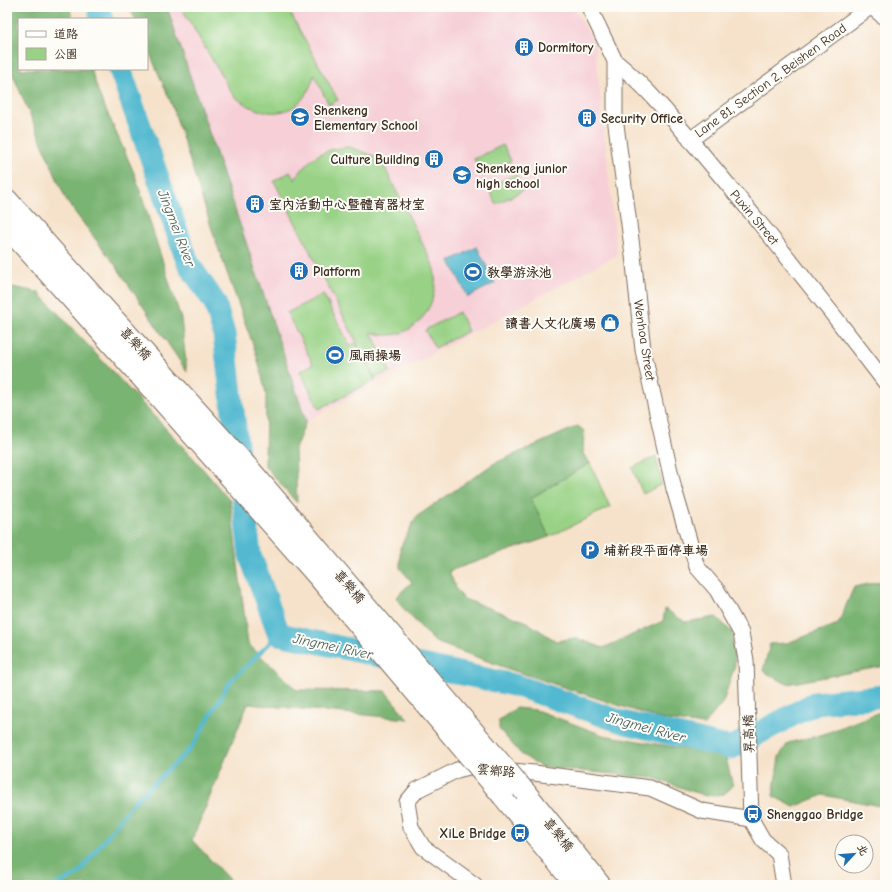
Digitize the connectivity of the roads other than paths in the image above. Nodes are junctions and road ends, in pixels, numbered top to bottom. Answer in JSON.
{"nodes":[{"id":1,"x":589,"y":7,"type":"edge"},
{"id":2,"x":871,"y":7,"type":"edge"},
{"id":3,"x":885,"y":18,"type":"edge"},
{"id":4,"x":615,"y":61,"type":"junction"},
{"id":5,"x":690,"y":140,"type":"junction"},
{"id":6,"x":7,"y":200,"type":"edge"},
{"id":7,"x":7,"y":228,"type":"edge"},
{"id":8,"x":87,"y":302,"type":"junction"},
{"id":9,"x":885,"y":382,"type":"edge"},
{"id":10,"x":746,"y":660,"type":"joint"},
{"id":11,"x":751,"y":813,"type":"junction"},
{"id":12,"x":475,"y":885,"type":"edge"},
{"id":13,"x":576,"y":885,"type":"edge"},
{"id":14,"x":600,"y":885,"type":"edge"},
{"id":15,"x":784,"y":885,"type":"edge"}],
"edges":[{"from":1,"to":4,"type":"street","name":"Wenhoa Street"},
{"from":2,"to":3,"type":"street"},
{"from":2,"to":5,"type":"street","name":"Lane 81, Section 2, Beishen Road"},
{"from":4,"to":5,"type":"street","name":"Puxin Street"},
{"from":4,"to":10,"type":"street","name":"Wenhoa Street"},
{"from":5,"to":9,"type":"street","name":"Puxin Street"},
{"from":6,"to":8,"type":"main road"},
{"from":7,"to":8,"type":"main road"},
{"from":8,"to":13,"type":"main road","name":"喜樂橋","bridge":true},
{"from":8,"to":14,"type":"main road","name":"喜樂橋","bridge":true},
{"from":10,"to":11,"type":"street","name":"昇高橋"},
{"from":11,"to":12,"type":"street","name":"雲鄉路"},
{"from":11,"to":15,"type":"street"}]}
